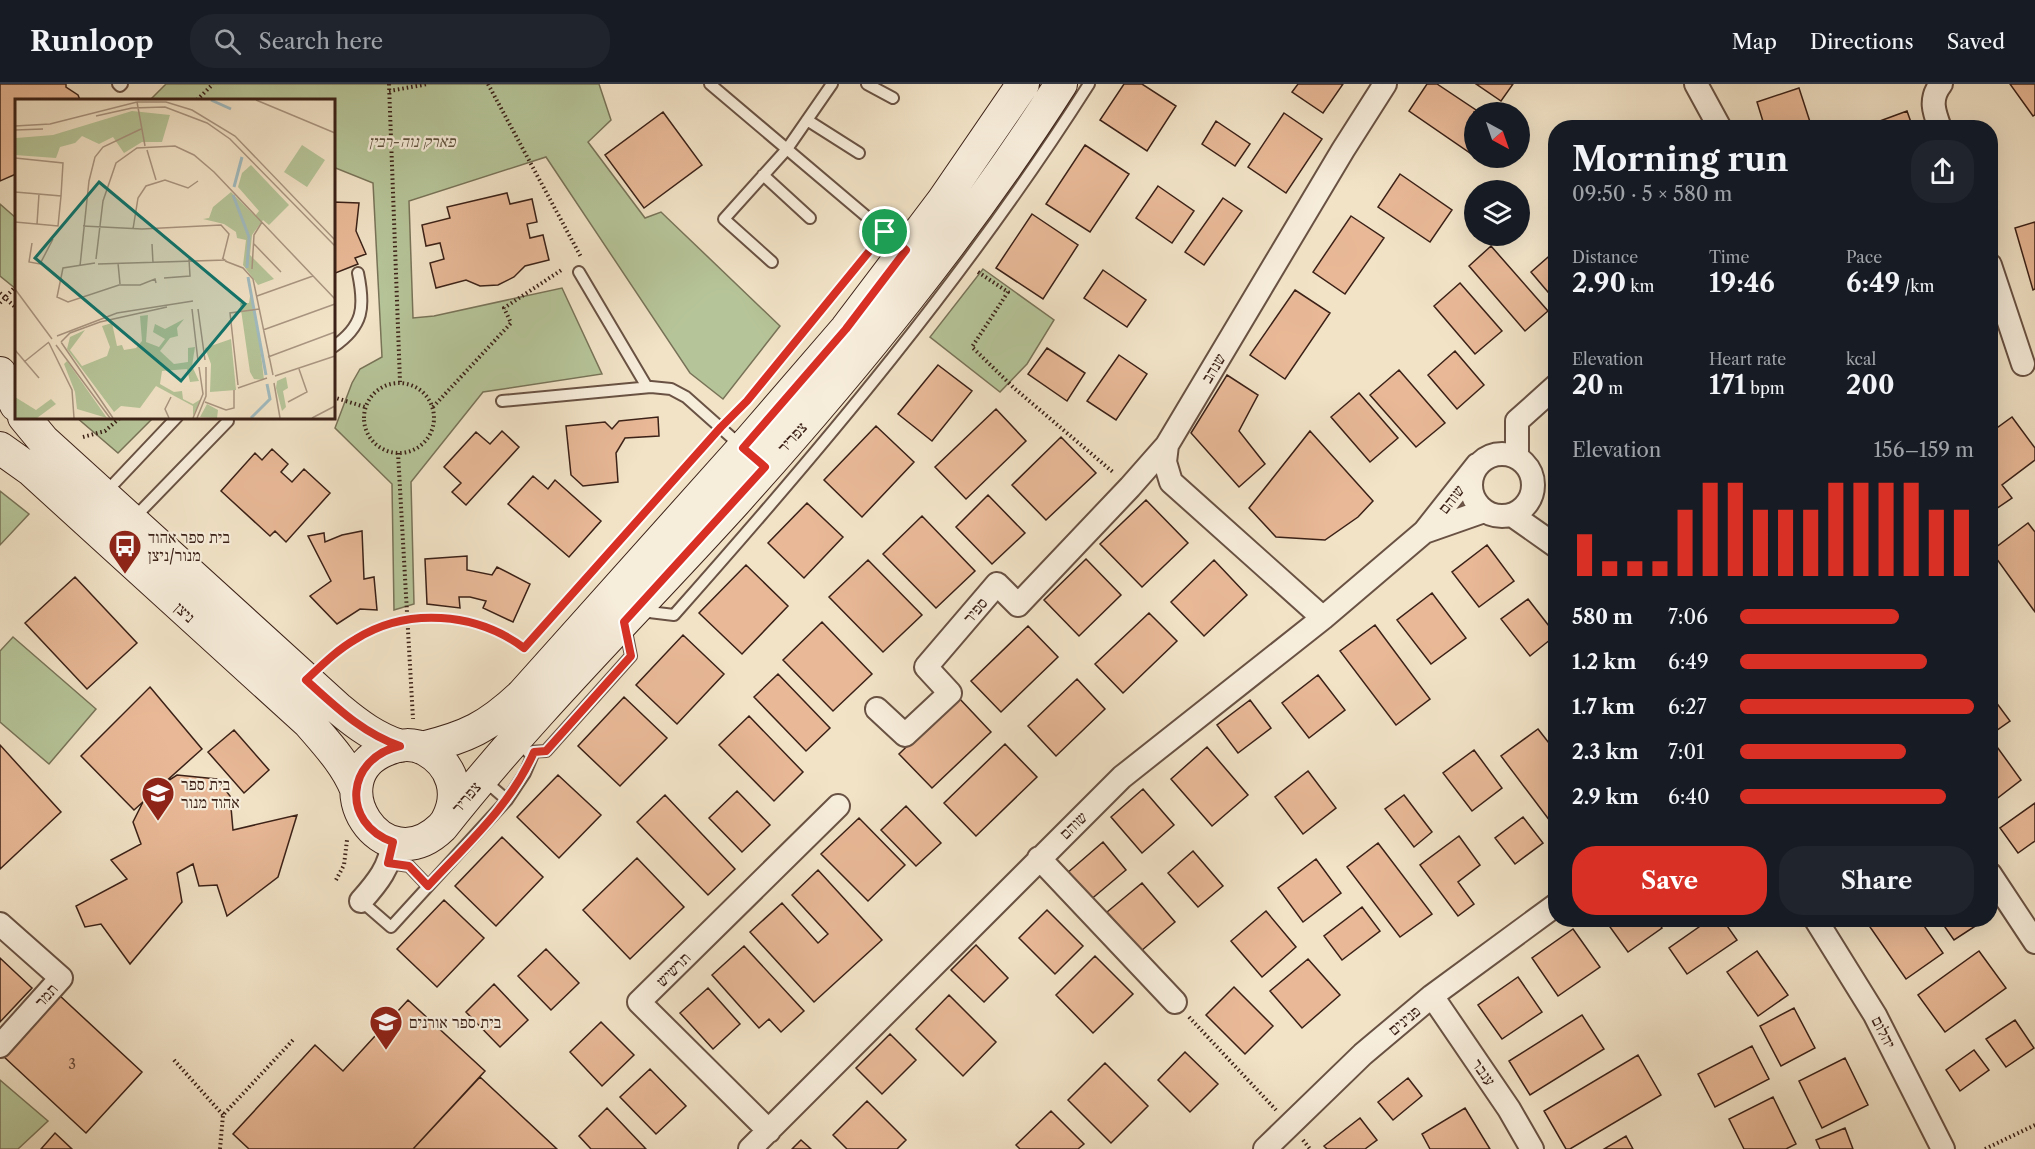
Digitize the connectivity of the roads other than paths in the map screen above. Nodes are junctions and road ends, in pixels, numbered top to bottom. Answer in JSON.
{"nodes":[{"id":1,"x":711,"y":84,"type":"edge"},
{"id":2,"x":832,"y":84,"type":"edge"},
{"id":3,"x":867,"y":84,"type":"edge"},
{"id":4,"x":1023,"y":84,"type":"edge"},
{"id":5,"x":1061,"y":84,"type":"edge"},
{"id":6,"x":1089,"y":84,"type":"edge"},
{"id":7,"x":1385,"y":84,"type":"edge"},
{"id":8,"x":1696,"y":84,"type":"edge"},
{"id":9,"x":1941,"y":84,"type":"edge"},
{"id":10,"x":893,"y":98,"type":"dead end"},
{"id":11,"x":807,"y":120,"type":"junction"},
{"id":12,"x":1716,"y":120,"type":"edge"},
{"id":13,"x":1937,"y":120,"type":"edge"},
{"id":14,"x":787,"y":149,"type":"junction"},
{"id":15,"x":859,"y":153,"type":"dead end"},
{"id":16,"x":763,"y":176,"type":"junction"},
{"id":17,"x":810,"y":218,"type":"dead end"},
{"id":18,"x":906,"y":250,"type":"junction"},
{"id":19,"x":772,"y":262,"type":"dead end"},
{"id":20,"x":579,"y":272,"type":"dead end"},
{"id":21,"x":358,"y":273,"type":"dead end"},
{"id":22,"x":1998,"y":289,"type":"edge"},
{"id":23,"x":334,"y":346,"type":"edge"},
{"id":24,"x":2023,"y":364,"type":"dead end"},
{"id":25,"x":0,"y":373,"type":"edge"},
{"id":26,"x":647,"y":387,"type":"junction"},
{"id":27,"x":1548,"y":393,"type":"edge"},
{"id":28,"x":502,"y":400,"type":"dead end"},
{"id":29,"x":15,"y":403,"type":"edge"},
{"id":30,"x":25,"y":418,"type":"edge"},
{"id":31,"x":176,"y":418,"type":"edge"},
{"id":32,"x":228,"y":421,"type":"dead end"},
{"id":33,"x":1167,"y":445,"type":"junction"},
{"id":34,"x":0,"y":448,"type":"edge"},
{"id":35,"x":748,"y":451,"type":"junction"},
{"id":36,"x":1517,"y":457,"type":"junction"},
{"id":37,"x":1477,"y":465,"type":"junction"},
{"id":38,"x":104,"y":495,"type":"junction"},
{"id":39,"x":1531,"y":496,"type":"junction"},
{"id":40,"x":1484,"y":511,"type":"junction"},
{"id":41,"x":1512,"y":515,"type":"junction"},
{"id":42,"x":132,"y":520,"type":"junction"},
{"id":43,"x":1548,"y":527,"type":"edge"},
{"id":44,"x":1424,"y":532,"type":"junction"},
{"id":45,"x":1548,"y":540,"type":"edge"},
{"id":46,"x":629,"y":616,"type":"junction"},
{"id":47,"x":1323,"y":618,"type":"junction"},
{"id":48,"x":877,"y":710,"type":"dead end"},
{"id":49,"x":412,"y":747,"type":"junction"},
{"id":50,"x":519,"y":753,"type":"junction"},
{"id":51,"x":482,"y":778,"type":"junction"},
{"id":52,"x":356,"y":789,"type":"junction"},
{"id":53,"x":507,"y":800,"type":"junction"},
{"id":54,"x":838,"y":806,"type":"dead end"},
{"id":55,"x":447,"y":820,"type":"junction"},
{"id":56,"x":391,"y":853,"type":"junction"},
{"id":57,"x":1039,"y":858,"type":"junction"},
{"id":58,"x":428,"y":886,"type":"junction"},
{"id":59,"x":1998,"y":886,"type":"edge"},
{"id":60,"x":361,"y":901,"type":"joint"},
{"id":61,"x":1548,"y":911,"type":"edge"},
{"id":62,"x":0,"y":924,"type":"edge"},
{"id":63,"x":1820,"y":927,"type":"edge"},
{"id":64,"x":2035,"y":942,"type":"edge"},
{"id":65,"x":1432,"y":996,"type":"junction"},
{"id":66,"x":1174,"y":1002,"type":"road end"},
{"id":67,"x":0,"y":1046,"type":"edge"},
{"id":68,"x":769,"y":1131,"type":"junction"},
{"id":69,"x":750,"y":1149,"type":"edge"},
{"id":70,"x":1265,"y":1149,"type":"edge"},
{"id":71,"x":1532,"y":1149,"type":"edge"},
{"id":72,"x":1943,"y":1149,"type":"edge"}],
"edges":[{"from":1,"to":14,"type":"lane"},
{"from":2,"to":11,"type":"lane"},
{"from":3,"to":10,"type":"lane"},
{"from":4,"to":18,"type":"street","name":"צפריר"},
{"from":5,"to":35,"type":"street","name":"צפריר"},
{"from":6,"to":46,"type":"lane"},
{"from":7,"to":33,"type":"street","name":"שנהב"},
{"from":8,"to":12,"type":"street"},
{"from":9,"to":13,"type":"street"},
{"from":11,"to":14,"type":"lane"},
{"from":11,"to":15,"type":"lane"},
{"from":14,"to":16,"type":"lane"},
{"from":14,"to":18,"type":"lane"},
{"from":16,"to":17,"type":"lane"},
{"from":16,"to":19,"type":"lane"},
{"from":18,"to":35,"type":"street","name":"צפריר"},
{"from":20,"to":26,"type":"lane"},
{"from":21,"to":23,"type":"lane"},
{"from":22,"to":24,"type":"street"},
{"from":25,"to":29,"type":"street"},
{"from":26,"to":28,"type":"lane"},
{"from":26,"to":35,"type":"lane"},
{"from":27,"to":36,"type":"street"},
{"from":30,"to":38,"type":"street","name":"ניצן"},
{"from":31,"to":38,"type":"lane"},
{"from":32,"to":42,"type":"lane"},
{"from":33,"to":47,"type":"street"},
{"from":33,"to":48,"type":"street","name":"ספיר"},
{"from":34,"to":52,"type":"street","name":"ניצן"},
{"from":35,"to":46,"type":"street","name":"צפריר"},
{"from":35,"to":49,"type":"street","name":"צפריר"},
{"from":36,"to":37,"type":"street"},
{"from":36,"to":39,"type":"street"},
{"from":37,"to":40,"type":"street"},
{"from":37,"to":44,"type":"street","name":"שוהם"},
{"from":38,"to":42,"type":"street","name":"ניצן"},
{"from":39,"to":41,"type":"street"},
{"from":39,"to":43,"type":"street"},
{"from":40,"to":41,"type":"street"},
{"from":40,"to":44,"type":"street","name":"שוהם"},
{"from":41,"to":45,"type":"street"},
{"from":42,"to":49,"type":"street","name":"ניצן"},
{"from":44,"to":47,"type":"street","name":"שוהם"},
{"from":46,"to":50,"type":"street","name":"צפריר"},
{"from":47,"to":57,"type":"street","name":"שוהם"},
{"from":49,"to":52,"type":"street"},
{"from":49,"to":55,"type":"street"},
{"from":50,"to":51,"type":"street","name":"צפריר"},
{"from":50,"to":53,"type":"lane"},
{"from":51,"to":53,"type":"lane"},
{"from":51,"to":55,"type":"street","name":"צפריר"},
{"from":52,"to":56,"type":"street"},
{"from":53,"to":58,"type":"lane"},
{"from":54,"to":68,"type":"street","name":"תרשיש"},
{"from":55,"to":56,"type":"street"},
{"from":56,"to":58,"type":"lane"},
{"from":56,"to":60,"type":"street"},
{"from":57,"to":66,"type":"street"},
{"from":57,"to":68,"type":"street","name":"שוהם"},
{"from":58,"to":60,"type":"lane"},
{"from":59,"to":64,"type":"street"},
{"from":61,"to":65,"type":"street","name":"פנינים"},
{"from":62,"to":67,"type":"street","name":"תמר"},
{"from":63,"to":72,"type":"street","name":"יהלום"},
{"from":65,"to":70,"type":"street","name":"פנינים"},
{"from":65,"to":71,"type":"street","name":"ענבר"},
{"from":68,"to":69,"type":"street","name":"שוהם"}]}
